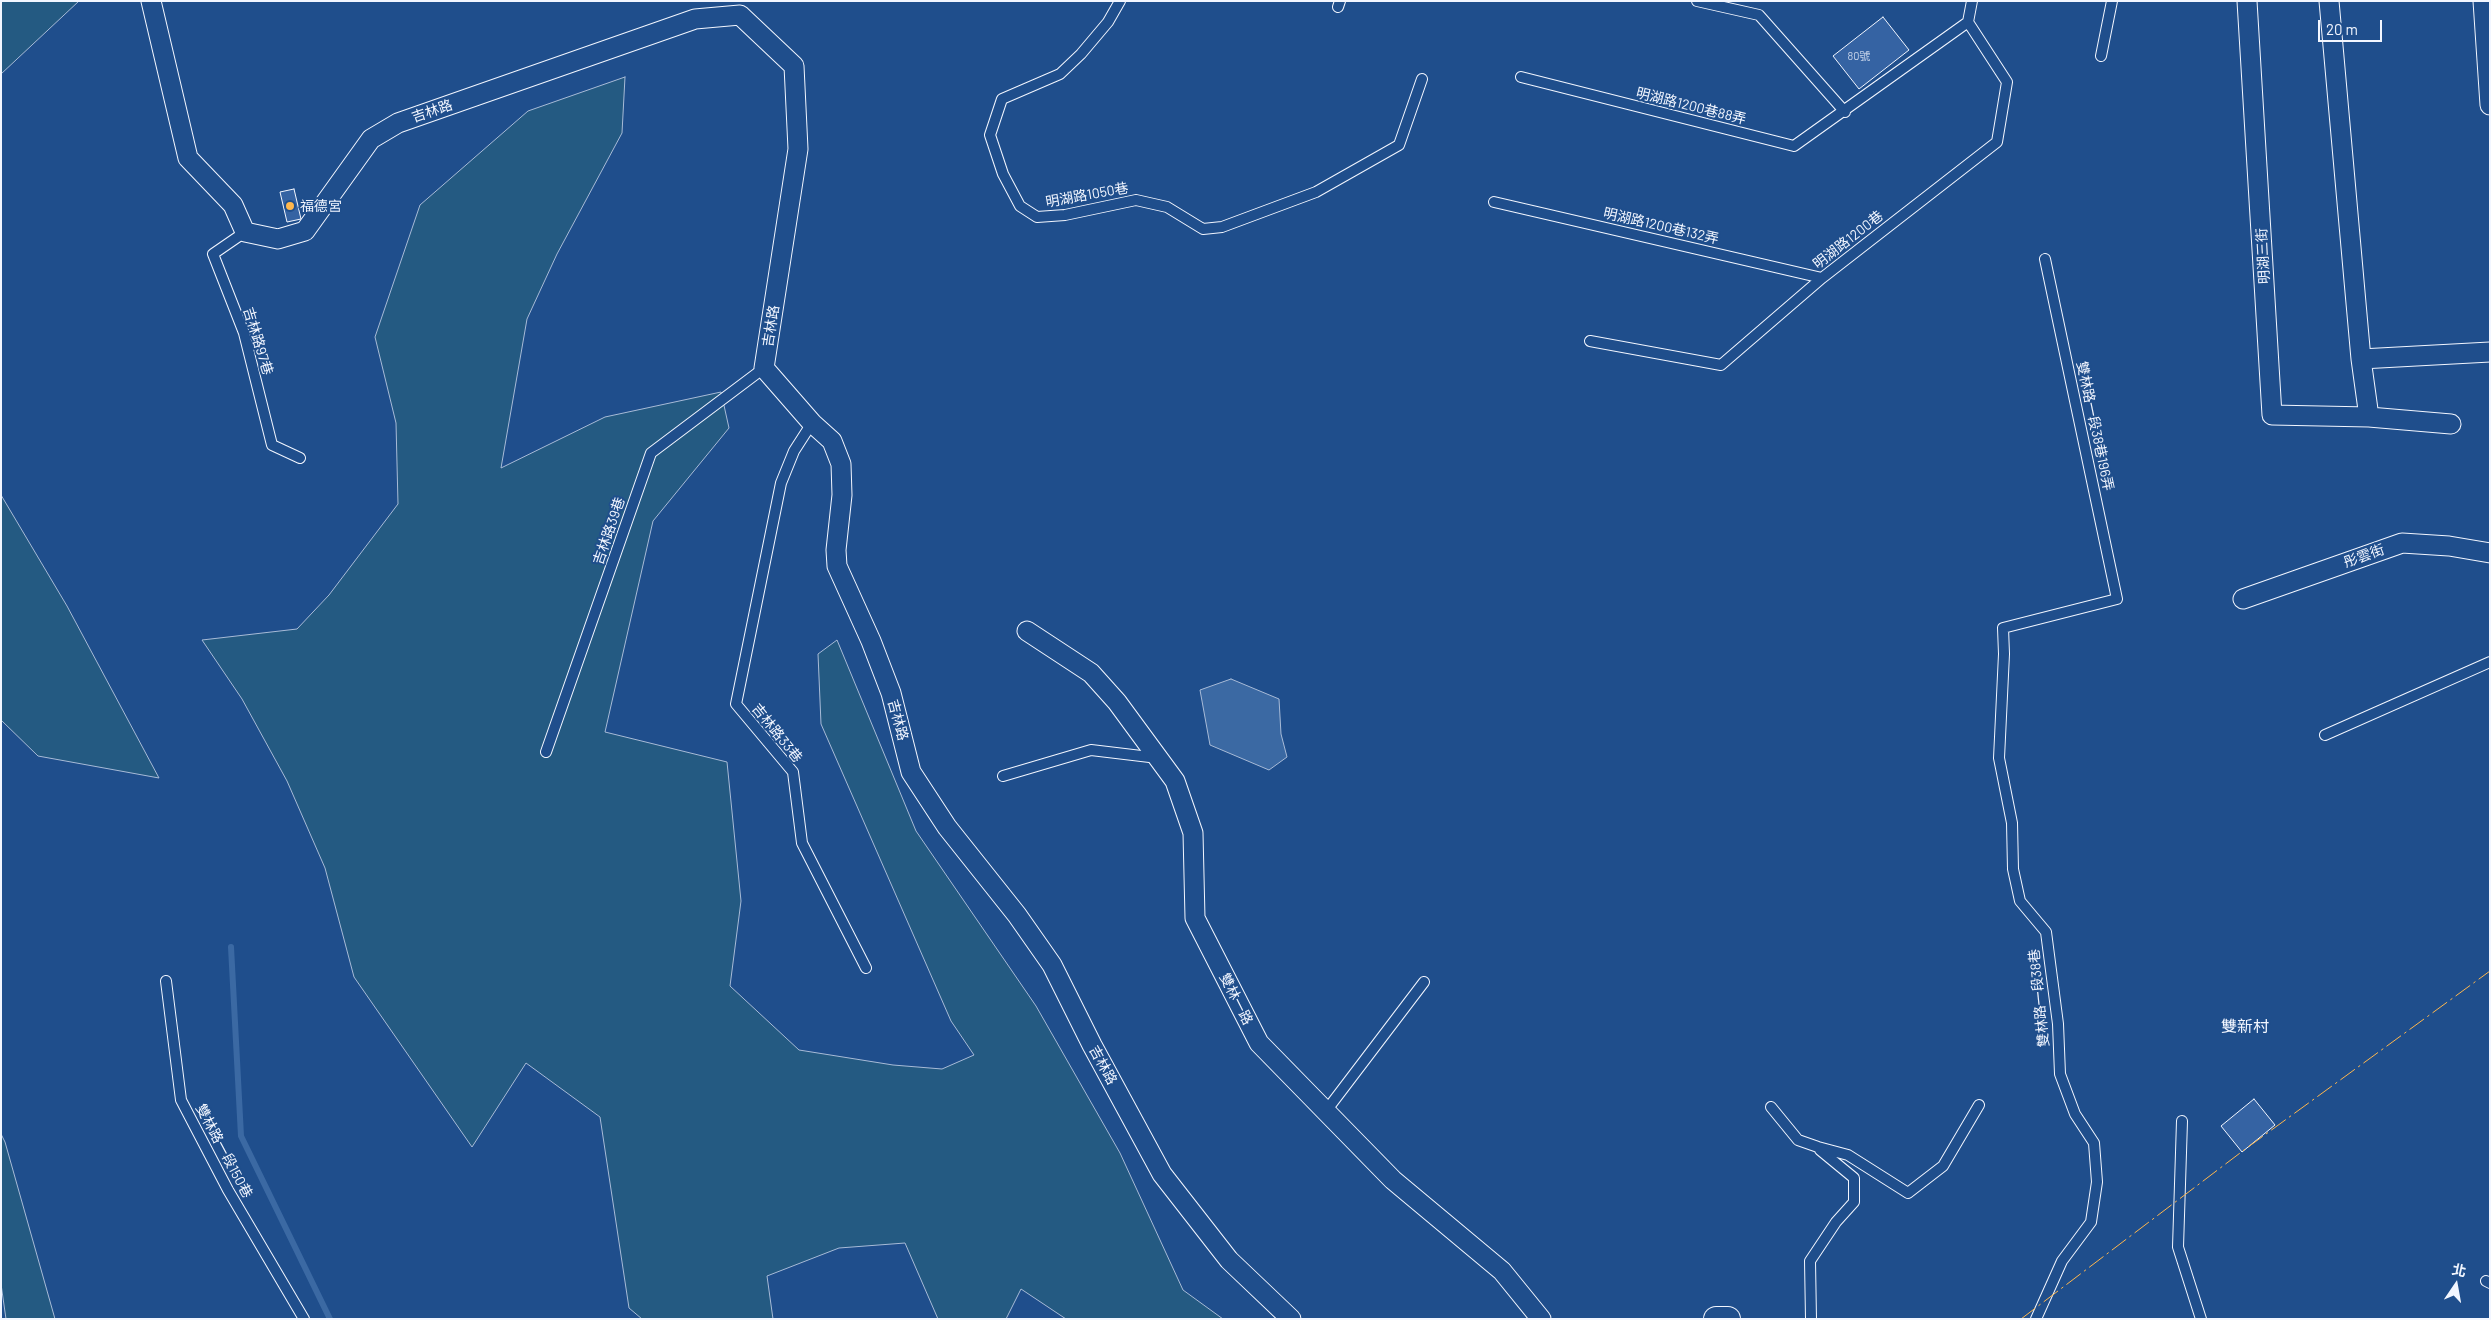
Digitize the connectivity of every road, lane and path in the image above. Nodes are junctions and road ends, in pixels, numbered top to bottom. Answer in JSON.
{"nodes":[{"id":1,"x":151,"y":1,"type":"edge"},
{"id":2,"x":1120,"y":1,"type":"edge"},
{"id":3,"x":1697,"y":1,"type":"edge"},
{"id":4,"x":1972,"y":1,"type":"edge"},
{"id":5,"x":2112,"y":1,"type":"edge"},
{"id":6,"x":2247,"y":1,"type":"edge"},
{"id":7,"x":2329,"y":1,"type":"edge"},
{"id":8,"x":2483,"y":1,"type":"edge"},
{"id":9,"x":1968,"y":22,"type":"junction"},
{"id":10,"x":2101,"y":56,"type":"dead end"},
{"id":11,"x":1521,"y":77,"type":"dead end"},
{"id":12,"x":1422,"y":79,"type":"dead end"},
{"id":13,"x":2490,"y":105,"type":"edge"},
{"id":14,"x":1845,"y":112,"type":"junction"},
{"id":15,"x":1494,"y":202,"type":"dead end"},
{"id":16,"x":245,"y":232,"type":"junction"},
{"id":17,"x":2046,"y":259,"type":"dead end"},
{"id":18,"x":1822,"y":278,"type":"junction"},
{"id":19,"x":1590,"y":342,"type":"dead end"},
{"id":20,"x":2490,"y":352,"type":"edge"},
{"id":21,"x":2361,"y":359,"type":"junction"},
{"id":22,"x":764,"y":368,"type":"junction"},
{"id":23,"x":2369,"y":418,"type":"junction"},
{"id":24,"x":812,"y":423,"type":"junction"},
{"id":25,"x":2451,"y":424,"type":"dead end"},
{"id":26,"x":300,"y":458,"type":"dead end"},
{"id":27,"x":2490,"y":553,"type":"edge"},
{"id":28,"x":2117,"y":599,"type":"joint"},
{"id":29,"x":2243,"y":599,"type":"dead end"},
{"id":30,"x":1027,"y":630,"type":"dead end"},
{"id":31,"x":2490,"y":662,"type":"edge"},
{"id":32,"x":2325,"y":735,"type":"dead end"},
{"id":33,"x":546,"y":752,"type":"dead end"},
{"id":34,"x":1159,"y":758,"type":"junction"},
{"id":35,"x":1003,"y":776,"type":"dead end"},
{"id":36,"x":866,"y":968,"type":"dead end"},
{"id":37,"x":166,"y":982,"type":"dead end"},
{"id":38,"x":1424,"y":982,"type":"dead end"},
{"id":39,"x":1979,"y":1105,"type":"dead end"},
{"id":40,"x":1771,"y":1107,"type":"dead end"},
{"id":41,"x":1326,"y":1111,"type":"junction"},
{"id":42,"x":2182,"y":1121,"type":"dead end"},
{"id":43,"x":1818,"y":1147,"type":"junction"},
{"id":44,"x":304,"y":1319,"type":"edge"},
{"id":45,"x":1291,"y":1319,"type":"edge"},
{"id":46,"x":1541,"y":1319,"type":"edge"},
{"id":47,"x":1716,"y":1319,"type":"edge"},
{"id":48,"x":1728,"y":1319,"type":"edge"},
{"id":49,"x":1811,"y":1319,"type":"edge"},
{"id":50,"x":2036,"y":1319,"type":"edge"},
{"id":51,"x":2201,"y":1319,"type":"edge"}],
"edges":[{"from":1,"to":16,"type":"street"},
{"from":2,"to":12,"type":"lane","name":"明湖路1050巷"},
{"from":3,"to":14,"type":"lane"},
{"from":4,"to":9,"type":"lane"},
{"from":5,"to":10,"type":"lane"},
{"from":6,"to":23,"type":"street","name":"明湖三街"},
{"from":7,"to":21,"type":"street"},
{"from":8,"to":13,"type":"street"},
{"from":9,"to":14,"type":"lane"},
{"from":9,"to":18,"type":"lane","name":"明湖路1200巷"},
{"from":11,"to":14,"type":"lane","name":"明湖路1200巷88弄"},
{"from":15,"to":18,"type":"lane","name":"明湖路1200巷132弄"},
{"from":16,"to":22,"type":"street","name":"吉林路"},
{"from":16,"to":26,"type":"lane","name":"吉林路97巷"},
{"from":17,"to":28,"type":"lane","name":"雙林路一段38巷196弄"},
{"from":18,"to":19,"type":"lane","name":"明湖路1200巷"},
{"from":20,"to":21,"type":"street"},
{"from":21,"to":23,"type":"street"},
{"from":22,"to":24,"type":"street","name":"吉林路"},
{"from":22,"to":33,"type":"lane","name":"吉林路39巷"},
{"from":23,"to":25,"type":"street","name":"明湖三街"},
{"from":24,"to":36,"type":"lane","name":"吉林路33巷"},
{"from":24,"to":45,"type":"street","name":"吉林路"},
{"from":27,"to":29,"type":"street","name":"彤雲街"},
{"from":28,"to":50,"type":"lane","name":"雙林路一段38巷"},
{"from":30,"to":34,"type":"street","name":"雙林一路"},
{"from":31,"to":32,"type":"lane"},
{"from":34,"to":35,"type":"lane"},
{"from":34,"to":41,"type":"street","name":"雙林一路"},
{"from":37,"to":44,"type":"lane","name":"雙林路一段150巷"},
{"from":38,"to":41,"type":"lane"},
{"from":39,"to":43,"type":"lane"},
{"from":40,"to":43,"type":"lane"},
{"from":41,"to":46,"type":"street","name":"雙林一路"},
{"from":42,"to":51,"type":"lane"},
{"from":43,"to":49,"type":"lane"},
{"from":47,"to":48,"type":"street"}]}
